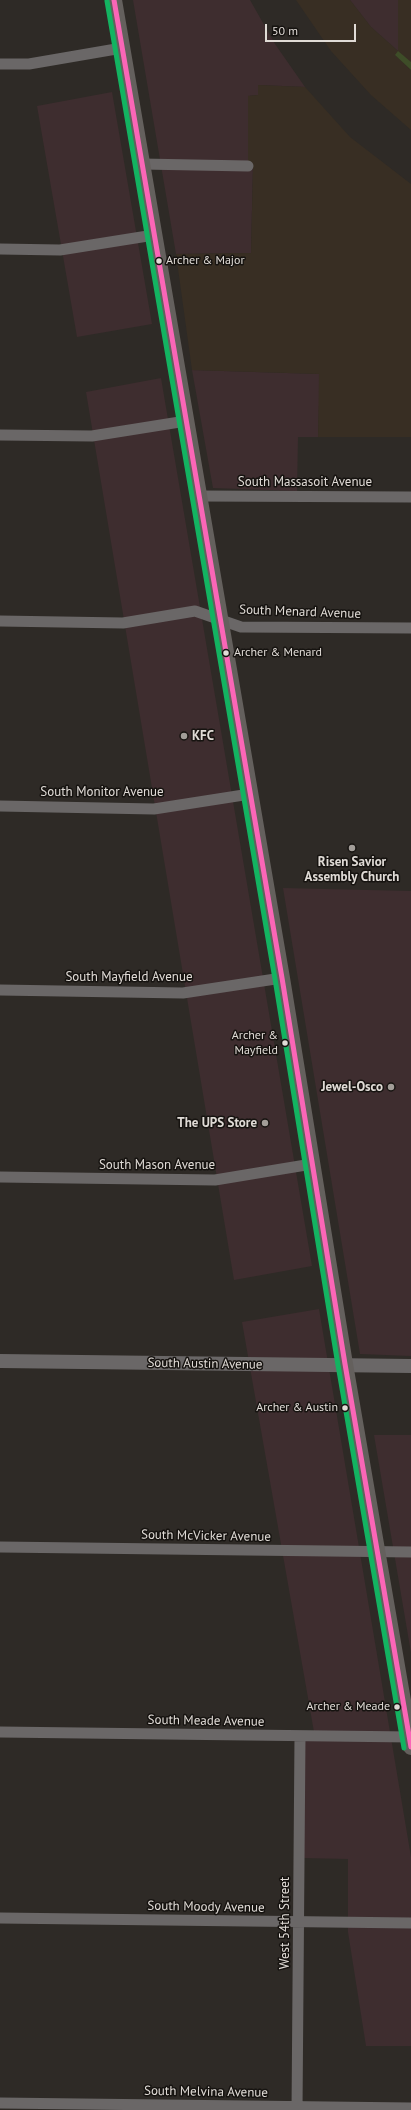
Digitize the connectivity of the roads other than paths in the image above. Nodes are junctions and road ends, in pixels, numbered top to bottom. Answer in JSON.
{"nodes":[{"id":1,"x":114,"y":0,"type":"edge"},
{"id":2,"x":122,"y":48,"type":"junction"},
{"id":3,"x":0,"y":64,"type":"edge"},
{"id":4,"x":142,"y":164,"type":"junction"},
{"id":5,"x":248,"y":166,"type":"dead end"},
{"id":6,"x":154,"y":235,"type":"junction"},
{"id":7,"x":0,"y":249,"type":"edge"},
{"id":8,"x":186,"y":421,"type":"junction"},
{"id":9,"x":0,"y":435,"type":"edge"},
{"id":10,"x":199,"y":496,"type":"junction"},
{"id":11,"x":411,"y":497,"type":"edge"},
{"id":12,"x":220,"y":619,"type":"junction"},
{"id":13,"x":0,"y":621,"type":"edge"},
{"id":14,"x":411,"y":628,"type":"edge"},
{"id":15,"x":250,"y":794,"type":"junction"},
{"id":16,"x":0,"y":806,"type":"edge"},
{"id":17,"x":282,"y":978,"type":"junction"},
{"id":18,"x":0,"y":990,"type":"edge"},
{"id":19,"x":312,"y":1164,"type":"junction"},
{"id":20,"x":0,"y":1177,"type":"edge"},
{"id":21,"x":0,"y":1361,"type":"edge"},
{"id":22,"x":344,"y":1364,"type":"junction"},
{"id":23,"x":411,"y":1366,"type":"edge"},
{"id":24,"x":0,"y":1547,"type":"edge"},
{"id":25,"x":377,"y":1552,"type":"junction"},
{"id":26,"x":411,"y":1552,"type":"edge"},
{"id":27,"x":0,"y":1732,"type":"edge"},
{"id":28,"x":300,"y":1736,"type":"junction"},
{"id":29,"x":410,"y":1740,"type":"edge"},
{"id":30,"x":0,"y":1918,"type":"edge"},
{"id":31,"x":299,"y":1922,"type":"junction"},
{"id":32,"x":411,"y":1923,"type":"edge"},
{"id":33,"x":0,"y":2103,"type":"edge"},
{"id":34,"x":297,"y":2108,"type":"edge"},
{"id":35,"x":411,"y":2108,"type":"edge"}],
"edges":[{"from":1,"to":2,"type":"main road"},
{"from":2,"to":3,"type":"street"},
{"from":2,"to":4,"type":"main road"},
{"from":4,"to":5,"type":"street"},
{"from":4,"to":6,"type":"main road"},
{"from":6,"to":7,"type":"street"},
{"from":6,"to":8,"type":"main road"},
{"from":8,"to":9,"type":"street"},
{"from":8,"to":10,"type":"main road"},
{"from":10,"to":11,"type":"street","name":"South Massasoit Avenue"},
{"from":10,"to":12,"type":"main road"},
{"from":12,"to":13,"type":"street","name":"South Menard Avenue"},
{"from":12,"to":14,"type":"street","name":"South Menard Avenue"},
{"from":12,"to":15,"type":"main road"},
{"from":15,"to":16,"type":"street","name":"South Monitor Avenue"},
{"from":15,"to":17,"type":"main road"},
{"from":17,"to":18,"type":"street","name":"South Mayfield Avenue"},
{"from":17,"to":19,"type":"main road"},
{"from":19,"to":20,"type":"street","name":"South Mason Avenue"},
{"from":19,"to":22,"type":"main road"},
{"from":21,"to":22,"type":"street","name":"South Austin Avenue"},
{"from":22,"to":23,"type":"street","name":"South Austin Avenue"},
{"from":22,"to":25,"type":"main road"},
{"from":24,"to":25,"type":"street","name":"South McVicker Avenue"},
{"from":25,"to":26,"type":"street","name":"South McVicker Avenue"},
{"from":25,"to":29,"type":"main road"},
{"from":27,"to":28,"type":"street","name":"South Meade Avenue"},
{"from":28,"to":29,"type":"street","name":"South Meade Avenue"},
{"from":28,"to":31,"type":"street","name":"West 54th Street"},
{"from":30,"to":31,"type":"street","name":"South Moody Avenue"},
{"from":31,"to":32,"type":"street","name":"South Moody Avenue"},
{"from":31,"to":34,"type":"street","name":"West 54th Street"},
{"from":33,"to":34,"type":"street","name":"South Melvina Avenue"},
{"from":34,"to":35,"type":"street","name":"South Melvina Avenue"}]}
